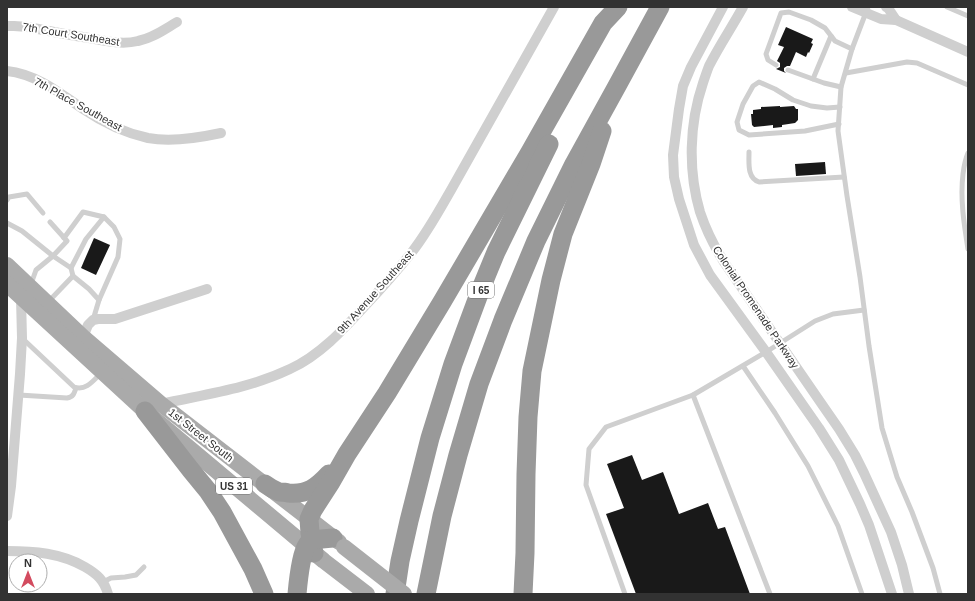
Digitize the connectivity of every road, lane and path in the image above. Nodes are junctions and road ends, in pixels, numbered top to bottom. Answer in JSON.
{"nodes":[{"id":1,"x":554,"y":7,"type":"edge"},
{"id":2,"x":618,"y":7,"type":"edge"},
{"id":3,"x":622,"y":7,"type":"edge"},
{"id":4,"x":660,"y":7,"type":"edge"},
{"id":5,"x":723,"y":7,"type":"edge"},
{"id":6,"x":743,"y":7,"type":"edge"},
{"id":7,"x":852,"y":7,"type":"edge"},
{"id":8,"x":886,"y":7,"type":"edge"},
{"id":9,"x":946,"y":7,"type":"edge"},
{"id":10,"x":867,"y":10,"type":"edge"},
{"id":11,"x":968,"y":16,"type":"edge"},
{"id":12,"x":896,"y":20,"type":"junction"},
{"id":13,"x":177,"y":22,"type":"dead end"},
{"id":14,"x":7,"y":26,"type":"edge"},
{"id":15,"x":831,"y":36,"type":"junction"},
{"id":16,"x":852,"y":49,"type":"junction"},
{"id":17,"x":968,"y":52,"type":"edge"},
{"id":18,"x":776,"y":65,"type":"dead end"},
{"id":19,"x":788,"y":70,"type":"dead end"},
{"id":20,"x":7,"y":71,"type":"edge"},
{"id":21,"x":846,"y":74,"type":"junction"},
{"id":22,"x":813,"y":79,"type":"junction"},
{"id":23,"x":968,"y":85,"type":"edge"},
{"id":24,"x":617,"y":86,"type":"junction"},
{"id":25,"x":842,"y":87,"type":"junction"},
{"id":26,"x":840,"y":107,"type":"junction"},
{"id":27,"x":839,"y":124,"type":"junction"},
{"id":28,"x":221,"y":133,"type":"dead end"},
{"id":29,"x":748,"y":152,"type":"dead end"},
{"id":30,"x":968,"y":153,"type":"edge"},
{"id":31,"x":844,"y":176,"type":"junction"},
{"id":32,"x":7,"y":200,"type":"edge"},
{"id":33,"x":43,"y":213,"type":"dead end"},
{"id":34,"x":104,"y":217,"type":"junction"},
{"id":35,"x":50,"y":222,"type":"dead end"},
{"id":36,"x":7,"y":223,"type":"edge"},
{"id":37,"x":64,"y":238,"type":"junction"},
{"id":38,"x":968,"y":249,"type":"edge"},
{"id":39,"x":53,"y":256,"type":"junction"},
{"id":40,"x":7,"y":265,"type":"edge"},
{"id":41,"x":71,"y":268,"type":"junction"},
{"id":42,"x":73,"y":276,"type":"junction"},
{"id":43,"x":7,"y":284,"type":"edge"},
{"id":44,"x":207,"y":289,"type":"dead end"},
{"id":45,"x":25,"y":292,"type":"junction"},
{"id":46,"x":99,"y":300,"type":"junction"},
{"id":47,"x":46,"y":303,"type":"junction"},
{"id":48,"x":864,"y":310,"type":"junction"},
{"id":49,"x":93,"y":320,"type":"junction"},
{"id":50,"x":83,"y":337,"type":"junction"},
{"id":51,"x":22,"y":338,"type":"junction"},
{"id":52,"x":780,"y":344,"type":"junction"},
{"id":53,"x":766,"y":352,"type":"junction"},
{"id":54,"x":743,"y":366,"type":"junction"},
{"id":55,"x":102,"y":372,"type":"junction"},
{"id":56,"x":76,"y":388,"type":"junction"},
{"id":57,"x":18,"y":395,"type":"junction"},
{"id":58,"x":692,"y":395,"type":"junction"},
{"id":59,"x":153,"y":408,"type":"junction"},
{"id":60,"x":11,"y":439,"type":"edge"},
{"id":61,"x":10,"y":457,"type":"edge"},
{"id":62,"x":344,"y":459,"type":"junction"},
{"id":63,"x":265,"y":484,"type":"junction"},
{"id":64,"x":8,"y":497,"type":"edge"},
{"id":65,"x":7,"y":516,"type":"edge"},
{"id":66,"x":308,"y":519,"type":"junction"},
{"id":67,"x":339,"y":542,"type":"junction"},
{"id":68,"x":314,"y":550,"type":"junction"},
{"id":69,"x":7,"y":551,"type":"edge"},
{"id":70,"x":144,"y":567,"type":"dead end"},
{"id":71,"x":103,"y":582,"type":"junction"},
{"id":72,"x":108,"y":594,"type":"edge"},
{"id":73,"x":264,"y":594,"type":"edge"},
{"id":74,"x":297,"y":594,"type":"edge"},
{"id":75,"x":367,"y":594,"type":"edge"},
{"id":76,"x":394,"y":594,"type":"edge"},
{"id":77,"x":404,"y":594,"type":"edge"},
{"id":78,"x":426,"y":594,"type":"edge"},
{"id":79,"x":523,"y":594,"type":"edge"},
{"id":80,"x":625,"y":594,"type":"edge"},
{"id":81,"x":770,"y":594,"type":"edge"},
{"id":82,"x":862,"y":594,"type":"edge"},
{"id":83,"x":892,"y":594,"type":"edge"},
{"id":84,"x":909,"y":594,"type":"edge"},
{"id":85,"x":940,"y":594,"type":"edge"}],
"edges":[{"from":1,"to":59,"type":"street","name":"9th Avenue Southeast"},
{"from":2,"to":62,"type":"highway"},
{"from":3,"to":76,"type":"highway","number":"I 65"},
{"from":4,"to":24,"type":"highway"},
{"from":5,"to":53,"type":"street","name":"Colonial Promenade Parkway"},
{"from":6,"to":52,"type":"street","name":"Colonial Promenade Parkway"},
{"from":7,"to":10,"type":"street"},
{"from":8,"to":12,"type":"street"},
{"from":9,"to":11,"type":"lane"},
{"from":10,"to":12,"type":"street"},
{"from":10,"to":16,"type":"lane"},
{"from":12,"to":17,"type":"street"},
{"from":13,"to":14,"type":"street","name":"7th Court Southeast"},
{"from":15,"to":16,"type":"lane"},
{"from":15,"to":18,"type":"lane"},
{"from":15,"to":22,"type":"lane"},
{"from":16,"to":21,"type":"lane"},
{"from":19,"to":22,"type":"lane"},
{"from":20,"to":28,"type":"street","name":"7th Place Southeast"},
{"from":21,"to":23,"type":"lane"},
{"from":21,"to":25,"type":"lane"},
{"from":22,"to":25,"type":"lane"},
{"from":24,"to":78,"type":"highway"},
{"from":24,"to":79,"type":"highway"},
{"from":25,"to":26,"type":"lane"},
{"from":26,"to":27,"type":"lane"},
{"from":26,"to":27,"type":"lane"},
{"from":27,"to":31,"type":"lane"},
{"from":29,"to":31,"type":"lane"},
{"from":30,"to":38,"type":"lane"},
{"from":31,"to":48,"type":"lane"},
{"from":32,"to":33,"type":"lane"},
{"from":34,"to":37,"type":"lane"},
{"from":34,"to":41,"type":"lane"},
{"from":34,"to":46,"type":"lane"},
{"from":35,"to":37,"type":"lane"},
{"from":36,"to":39,"type":"lane"},
{"from":37,"to":39,"type":"lane"},
{"from":39,"to":41,"type":"lane"},
{"from":39,"to":45,"type":"lane"},
{"from":40,"to":45,"type":"main road","name":"1st Street South","number":"US 31"},
{"from":41,"to":42,"type":"lane"},
{"from":42,"to":46,"type":"lane"},
{"from":42,"to":47,"type":"lane"},
{"from":43,"to":45,"type":"main road","name":"1st Street South","number":"US 31"},
{"from":44,"to":49,"type":"street"},
{"from":45,"to":47,"type":"main road","name":"1st Street South","number":"US 31"},
{"from":45,"to":51,"type":"street"},
{"from":45,"to":55,"type":"main road","name":"1st Street South","number":"US 31"},
{"from":46,"to":49,"type":"lane"},
{"from":47,"to":50,"type":"main road","name":"1st Street South","number":"US 31"},
{"from":48,"to":52,"type":"lane"},
{"from":48,"to":85,"type":"lane"},
{"from":49,"to":50,"type":"street"},
{"from":50,"to":59,"type":"main road","name":"1st Street South","number":"US 31"},
{"from":51,"to":56,"type":"lane"},
{"from":51,"to":57,"type":"street"},
{"from":52,"to":53,"type":"lane"},
{"from":52,"to":84,"type":"street","name":"Colonial Promenade Parkway"},
{"from":53,"to":54,"type":"lane"},
{"from":53,"to":83,"type":"street","name":"Colonial Promenade Parkway"},
{"from":54,"to":58,"type":"lane"},
{"from":54,"to":82,"type":"lane"},
{"from":55,"to":56,"type":"lane"},
{"from":55,"to":59,"type":"main road","name":"1st Street South","number":"US 31"},
{"from":56,"to":57,"type":"lane"},
{"from":57,"to":60,"type":"street"},
{"from":58,"to":80,"type":"lane"},
{"from":58,"to":81,"type":"lane"},
{"from":59,"to":63,"type":"main road","name":"1st Street South","number":"US 31"},
{"from":59,"to":68,"type":"main road","name":"1st Street South","number":"US 31"},
{"from":59,"to":73,"type":"highway"},
{"from":60,"to":61,"type":"street"},
{"from":61,"to":64,"type":"street"},
{"from":62,"to":63,"type":"highway"},
{"from":62,"to":66,"type":"highway"},
{"from":63,"to":66,"type":"main road","name":"1st Street South","number":"US 31"},
{"from":64,"to":65,"type":"street"},
{"from":66,"to":67,"type":"main road","name":"1st Street South","number":"US 31"},
{"from":66,"to":68,"type":"highway"},
{"from":67,"to":68,"type":"highway"},
{"from":67,"to":77,"type":"main road","name":"1st Street South","number":"US 31","bridge":true},
{"from":68,"to":74,"type":"highway"},
{"from":68,"to":75,"type":"main road","name":"1st Street South","number":"US 31"},
{"from":69,"to":71,"type":"street"},
{"from":70,"to":71,"type":"lane"},
{"from":71,"to":72,"type":"street"}]}
